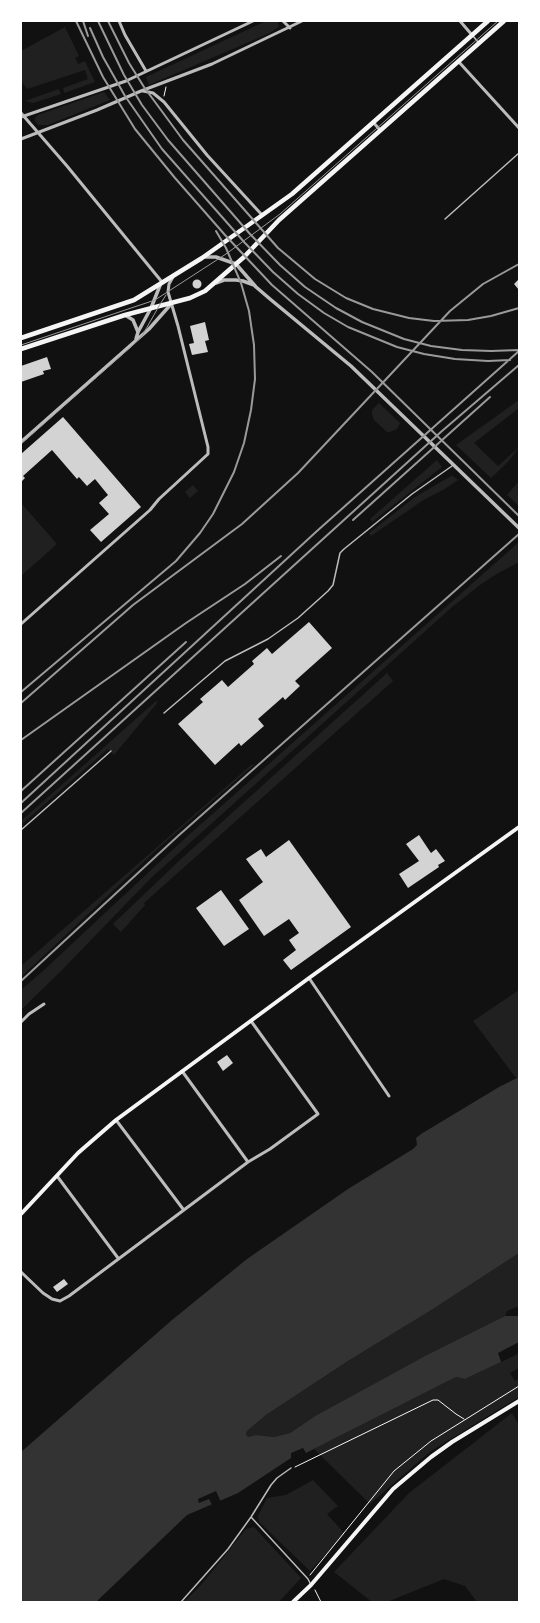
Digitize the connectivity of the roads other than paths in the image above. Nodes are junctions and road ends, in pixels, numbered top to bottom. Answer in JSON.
{"nodes":[{"id":1,"x":118,"y":21,"type":"edge"},
{"id":2,"x":253,"y":21,"type":"edge"},
{"id":3,"x":283,"y":21,"type":"edge"},
{"id":4,"x":302,"y":21,"type":"edge"},
{"id":5,"x":460,"y":21,"type":"edge"},
{"id":6,"x":488,"y":21,"type":"edge"},
{"id":7,"x":504,"y":21,"type":"edge"},
{"id":8,"x":290,"y":28,"type":"junction"},
{"id":9,"x":472,"y":35,"type":"junction"},
{"id":10,"x":479,"y":43,"type":"junction"},
{"id":11,"x":458,"y":62,"type":"junction"},
{"id":12,"x":146,"y":71,"type":"junction"},
{"id":13,"x":142,"y":91,"type":"junction"},
{"id":14,"x":22,"y":115,"type":"edge"},
{"id":15,"x":373,"y":122,"type":"junction"},
{"id":16,"x":519,"y":128,"type":"edge"},
{"id":17,"x":380,"y":130,"type":"junction"},
{"id":18,"x":38,"y":132,"type":"junction"},
{"id":19,"x":21,"y":139,"type":"edge"},
{"id":20,"x":519,"y":153,"type":"edge"},
{"id":21,"x":262,"y":216,"type":"junction"},
{"id":22,"x":445,"y":219,"type":"dead end"},
{"id":23,"x":202,"y":258,"type":"junction"},
{"id":24,"x":236,"y":264,"type":"junction"},
{"id":25,"x":176,"y":274,"type":"junction"},
{"id":26,"x":162,"y":282,"type":"junction"},
{"id":27,"x":216,"y":283,"type":"junction"},
{"id":28,"x":256,"y":286,"type":"junction"},
{"id":29,"x":172,"y":303,"type":"junction"},
{"id":30,"x":151,"y":308,"type":"junction"},
{"id":31,"x":125,"y":315,"type":"junction"},
{"id":32,"x":138,"y":332,"type":"junction"},
{"id":33,"x":21,"y":338,"type":"edge"},
{"id":34,"x":136,"y":340,"type":"junction"},
{"id":35,"x":21,"y":349,"type":"edge"},
{"id":36,"x":21,"y":442,"type":"edge"},
{"id":37,"x":454,"y":464,"type":"junction"},
{"id":38,"x":519,"y":528,"type":"edge"},
{"id":39,"x":21,"y":624,"type":"edge"},
{"id":40,"x":164,"y":713,"type":"dead end"},
{"id":41,"x":111,"y":751,"type":"dead end"},
{"id":42,"x":519,"y":827,"type":"edge"},
{"id":43,"x":21,"y":830,"type":"edge"},
{"id":44,"x":309,"y":978,"type":"junction"},
{"id":45,"x":44,"y":1004,"type":"dead end"},
{"id":46,"x":251,"y":1021,"type":"junction"},
{"id":47,"x":21,"y":1022,"type":"edge"},
{"id":48,"x":182,"y":1071,"type":"junction"},
{"id":49,"x":389,"y":1096,"type":"dead end"},
{"id":50,"x":116,"y":1120,"type":"junction"},
{"id":51,"x":248,"y":1162,"type":"junction"},
{"id":52,"x":57,"y":1176,"type":"junction"},
{"id":53,"x":184,"y":1209,"type":"junction"},
{"id":54,"x":25,"y":1211,"type":"junction"},
{"id":55,"x":21,"y":1214,"type":"edge"},
{"id":56,"x":21,"y":1219,"type":"edge"},
{"id":57,"x":118,"y":1258,"type":"junction"},
{"id":58,"x":21,"y":1272,"type":"edge"},
{"id":59,"x":519,"y":1401,"type":"edge"},
{"id":60,"x":291,"y":1468,"type":"road end"},
{"id":61,"x":251,"y":1517,"type":"junction"},
{"id":62,"x":311,"y":1585,"type":"junction"},
{"id":63,"x":181,"y":1602,"type":"edge"},
{"id":64,"x":293,"y":1602,"type":"edge"}],
"edges":[{"from":1,"to":12,"type":"street"},
{"from":2,"to":12,"type":"street"},
{"from":3,"to":8,"type":"street"},
{"from":4,"to":8,"type":"street"},
{"from":5,"to":9,"type":"street"},
{"from":6,"to":9,"type":"main road"},
{"from":7,"to":10,"type":"main road"},
{"from":8,"to":13,"type":"street"},
{"from":9,"to":10,"type":"lane"},
{"from":9,"to":15,"type":"main road"},
{"from":10,"to":11,"type":"main road"},
{"from":11,"to":16,"type":"street"},
{"from":11,"to":17,"type":"main road"},
{"from":12,"to":14,"type":"street"},
{"from":13,"to":18,"type":"street"},
{"from":13,"to":21,"type":"street"},
{"from":14,"to":18,"type":"street"},
{"from":15,"to":17,"type":"street"},
{"from":15,"to":21,"type":"main road"},
{"from":17,"to":24,"type":"main road"},
{"from":18,"to":19,"type":"street"},
{"from":18,"to":26,"type":"street"},
{"from":20,"to":22,"type":"lane"},
{"from":21,"to":23,"type":"main road"},
{"from":23,"to":24,"type":"street"},
{"from":23,"to":25,"type":"main road"},
{"from":24,"to":27,"type":"main road"},
{"from":24,"to":28,"type":"street"},
{"from":25,"to":26,"type":"main road"},
{"from":25,"to":29,"type":"street"},
{"from":26,"to":30,"type":"street"},
{"from":26,"to":33,"type":"main road"},
{"from":27,"to":28,"type":"street"},
{"from":27,"to":29,"type":"main road"},
{"from":28,"to":37,"type":"street"},
{"from":29,"to":30,"type":"main road"},
{"from":29,"to":34,"type":"street"},
{"from":29,"to":39,"type":"street"},
{"from":30,"to":31,"type":"main road"},
{"from":30,"to":32,"type":"street"},
{"from":31,"to":32,"type":"street"},
{"from":31,"to":35,"type":"main road"},
{"from":32,"to":34,"type":"street"},
{"from":34,"to":36,"type":"street"},
{"from":37,"to":38,"type":"street"},
{"from":37,"to":40,"type":"lane"},
{"from":41,"to":43,"type":"lane"},
{"from":42,"to":44,"type":"main road"},
{"from":44,"to":46,"type":"main road"},
{"from":44,"to":49,"type":"street"},
{"from":45,"to":47,"type":"street"},
{"from":46,"to":48,"type":"main road"},
{"from":46,"to":51,"type":"street"},
{"from":48,"to":50,"type":"main road"},
{"from":48,"to":51,"type":"street"},
{"from":50,"to":52,"type":"main road"},
{"from":50,"to":53,"type":"street"},
{"from":51,"to":53,"type":"street"},
{"from":52,"to":54,"type":"main road"},
{"from":52,"to":57,"type":"street"},
{"from":53,"to":57,"type":"street"},
{"from":54,"to":55,"type":"main road"},
{"from":54,"to":56,"type":"main road"},
{"from":57,"to":58,"type":"street"},
{"from":59,"to":62,"type":"main road"},
{"from":60,"to":61,"type":"lane"},
{"from":61,"to":62,"type":"lane"},
{"from":61,"to":63,"type":"lane"},
{"from":62,"to":64,"type":"main road"}]}
